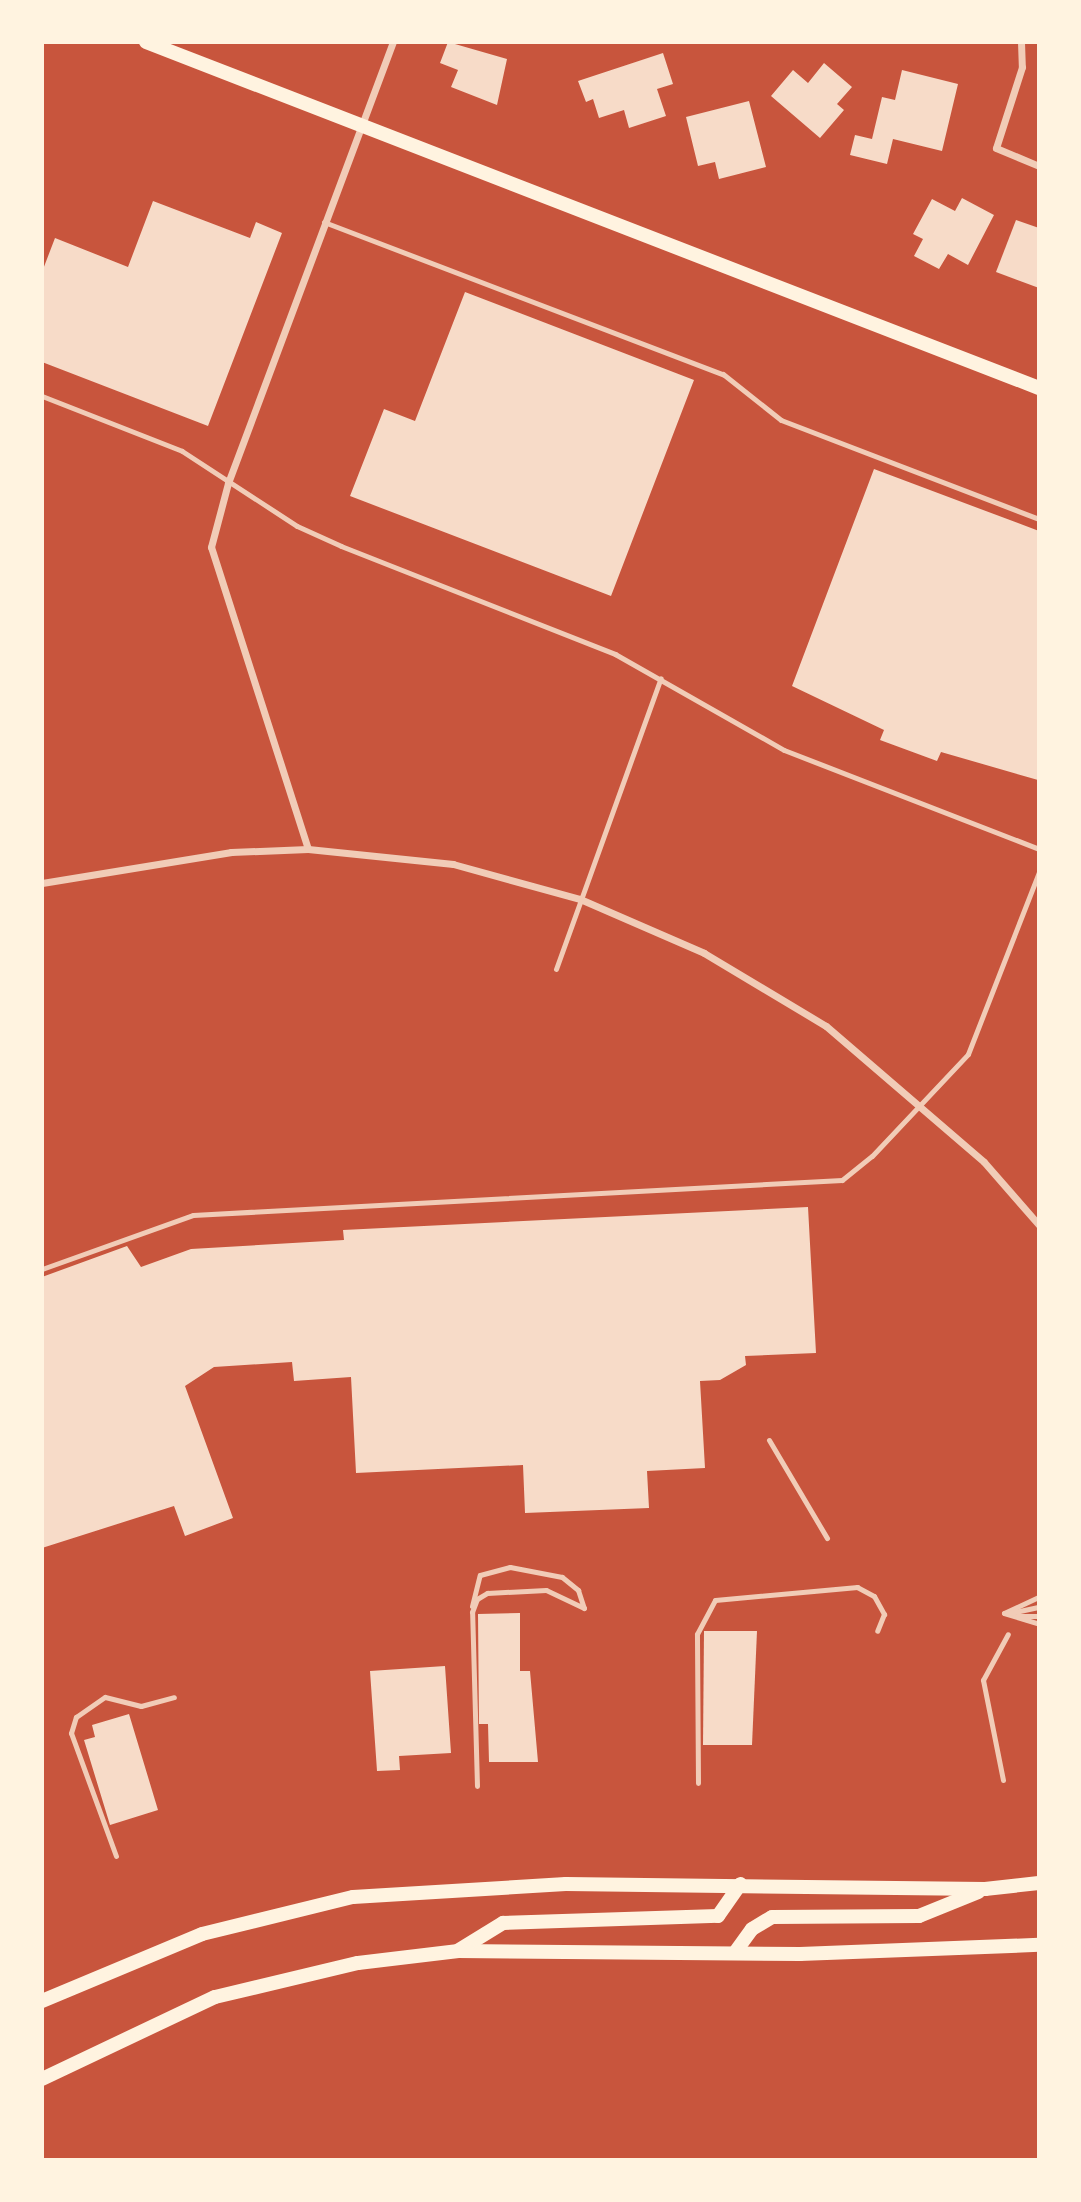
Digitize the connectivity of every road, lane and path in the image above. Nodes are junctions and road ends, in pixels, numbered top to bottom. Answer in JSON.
{"nodes":[{"id":1,"x":146,"y":42,"type":"edge"},
{"id":2,"x":393,"y":42,"type":"edge"},
{"id":3,"x":1021,"y":42,"type":"edge"},
{"id":4,"x":362,"y":125,"type":"junction"},
{"id":5,"x":1039,"y":166,"type":"edge"},
{"id":6,"x":324,"y":222,"type":"junction"},
{"id":7,"x":1039,"y":388,"type":"edge"},
{"id":8,"x":42,"y":396,"type":"edge"},
{"id":9,"x":228,"y":483,"type":"junction"},
{"id":10,"x":1039,"y":519,"type":"edge"},
{"id":11,"x":661,"y":678,"type":"junction"},
{"id":12,"x":308,"y":849,"type":"junction"},
{"id":13,"x":1039,"y":849,"type":"edge"},
{"id":14,"x":1039,"y":872,"type":"edge"},
{"id":15,"x":42,"y":883,"type":"edge"},
{"id":16,"x":580,"y":899,"type":"junction"},
{"id":17,"x":555,"y":969,"type":"dead end"},
{"id":18,"x":921,"y":1105,"type":"junction"},
{"id":19,"x":1039,"y":1225,"type":"edge"},
{"id":20,"x":42,"y":1269,"type":"edge"},
{"id":21,"x":769,"y":1440,"type":"dead end"},
{"id":22,"x":827,"y":1538,"type":"dead end"},
{"id":23,"x":1039,"y":1597,"type":"edge"},
{"id":24,"x":1039,"y":1607,"type":"edge"},
{"id":25,"x":472,"y":1612,"type":"junction"},
{"id":26,"x":1004,"y":1613,"type":"junction"},
{"id":27,"x":1039,"y":1616,"type":"edge"},
{"id":28,"x":1039,"y":1625,"type":"edge"},
{"id":29,"x":877,"y":1630,"type":"dead end"},
{"id":30,"x":1008,"y":1634,"type":"dead end"},
{"id":31,"x":174,"y":1697,"type":"dead end"},
{"id":32,"x":1003,"y":1780,"type":"dead end"},
{"id":33,"x":698,"y":1783,"type":"dead end"},
{"id":34,"x":477,"y":1786,"type":"dead end"},
{"id":35,"x":116,"y":1856,"type":"dead end"},
{"id":36,"x":1039,"y":1883,"type":"edge"},
{"id":37,"x":740,"y":1884,"type":"junction"},
{"id":38,"x":985,"y":1889,"type":"junction"},
{"id":39,"x":1039,"y":1945,"type":"edge"},
{"id":40,"x":458,"y":1951,"type":"junction"},
{"id":41,"x":736,"y":1951,"type":"junction"},
{"id":42,"x":42,"y":2001,"type":"edge"},
{"id":43,"x":42,"y":2079,"type":"edge"}],
"edges":[{"from":1,"to":4,"type":"main road"},
{"from":2,"to":4,"type":"street"},
{"from":3,"to":5,"type":"street"},
{"from":4,"to":6,"type":"street"},
{"from":4,"to":7,"type":"main road"},
{"from":6,"to":9,"type":"street"},
{"from":6,"to":10,"type":"lane"},
{"from":8,"to":9,"type":"lane"},
{"from":9,"to":11,"type":"lane"},
{"from":9,"to":12,"type":"street"},
{"from":11,"to":13,"type":"lane"},
{"from":11,"to":16,"type":"lane"},
{"from":12,"to":15,"type":"street"},
{"from":12,"to":16,"type":"street"},
{"from":14,"to":18,"type":"lane"},
{"from":16,"to":17,"type":"lane"},
{"from":16,"to":18,"type":"street"},
{"from":18,"to":19,"type":"street"},
{"from":18,"to":20,"type":"lane"},
{"from":21,"to":22,"type":"lane"},
{"from":23,"to":26,"type":"lane"},
{"from":24,"to":26,"type":"lane"},
{"from":25,"to":25,"type":"lane"},
{"from":25,"to":34,"type":"lane"},
{"from":26,"to":27,"type":"lane"},
{"from":26,"to":28,"type":"lane"},
{"from":29,"to":33,"type":"lane"},
{"from":30,"to":32,"type":"lane"},
{"from":31,"to":35,"type":"lane"},
{"from":36,"to":38,"type":"main road"},
{"from":37,"to":38,"type":"main road"},
{"from":37,"to":40,"type":"main road"},
{"from":37,"to":42,"type":"main road"},
{"from":38,"to":41,"type":"main road"},
{"from":39,"to":41,"type":"main road"},
{"from":40,"to":41,"type":"main road"},
{"from":40,"to":43,"type":"main road"}]}
